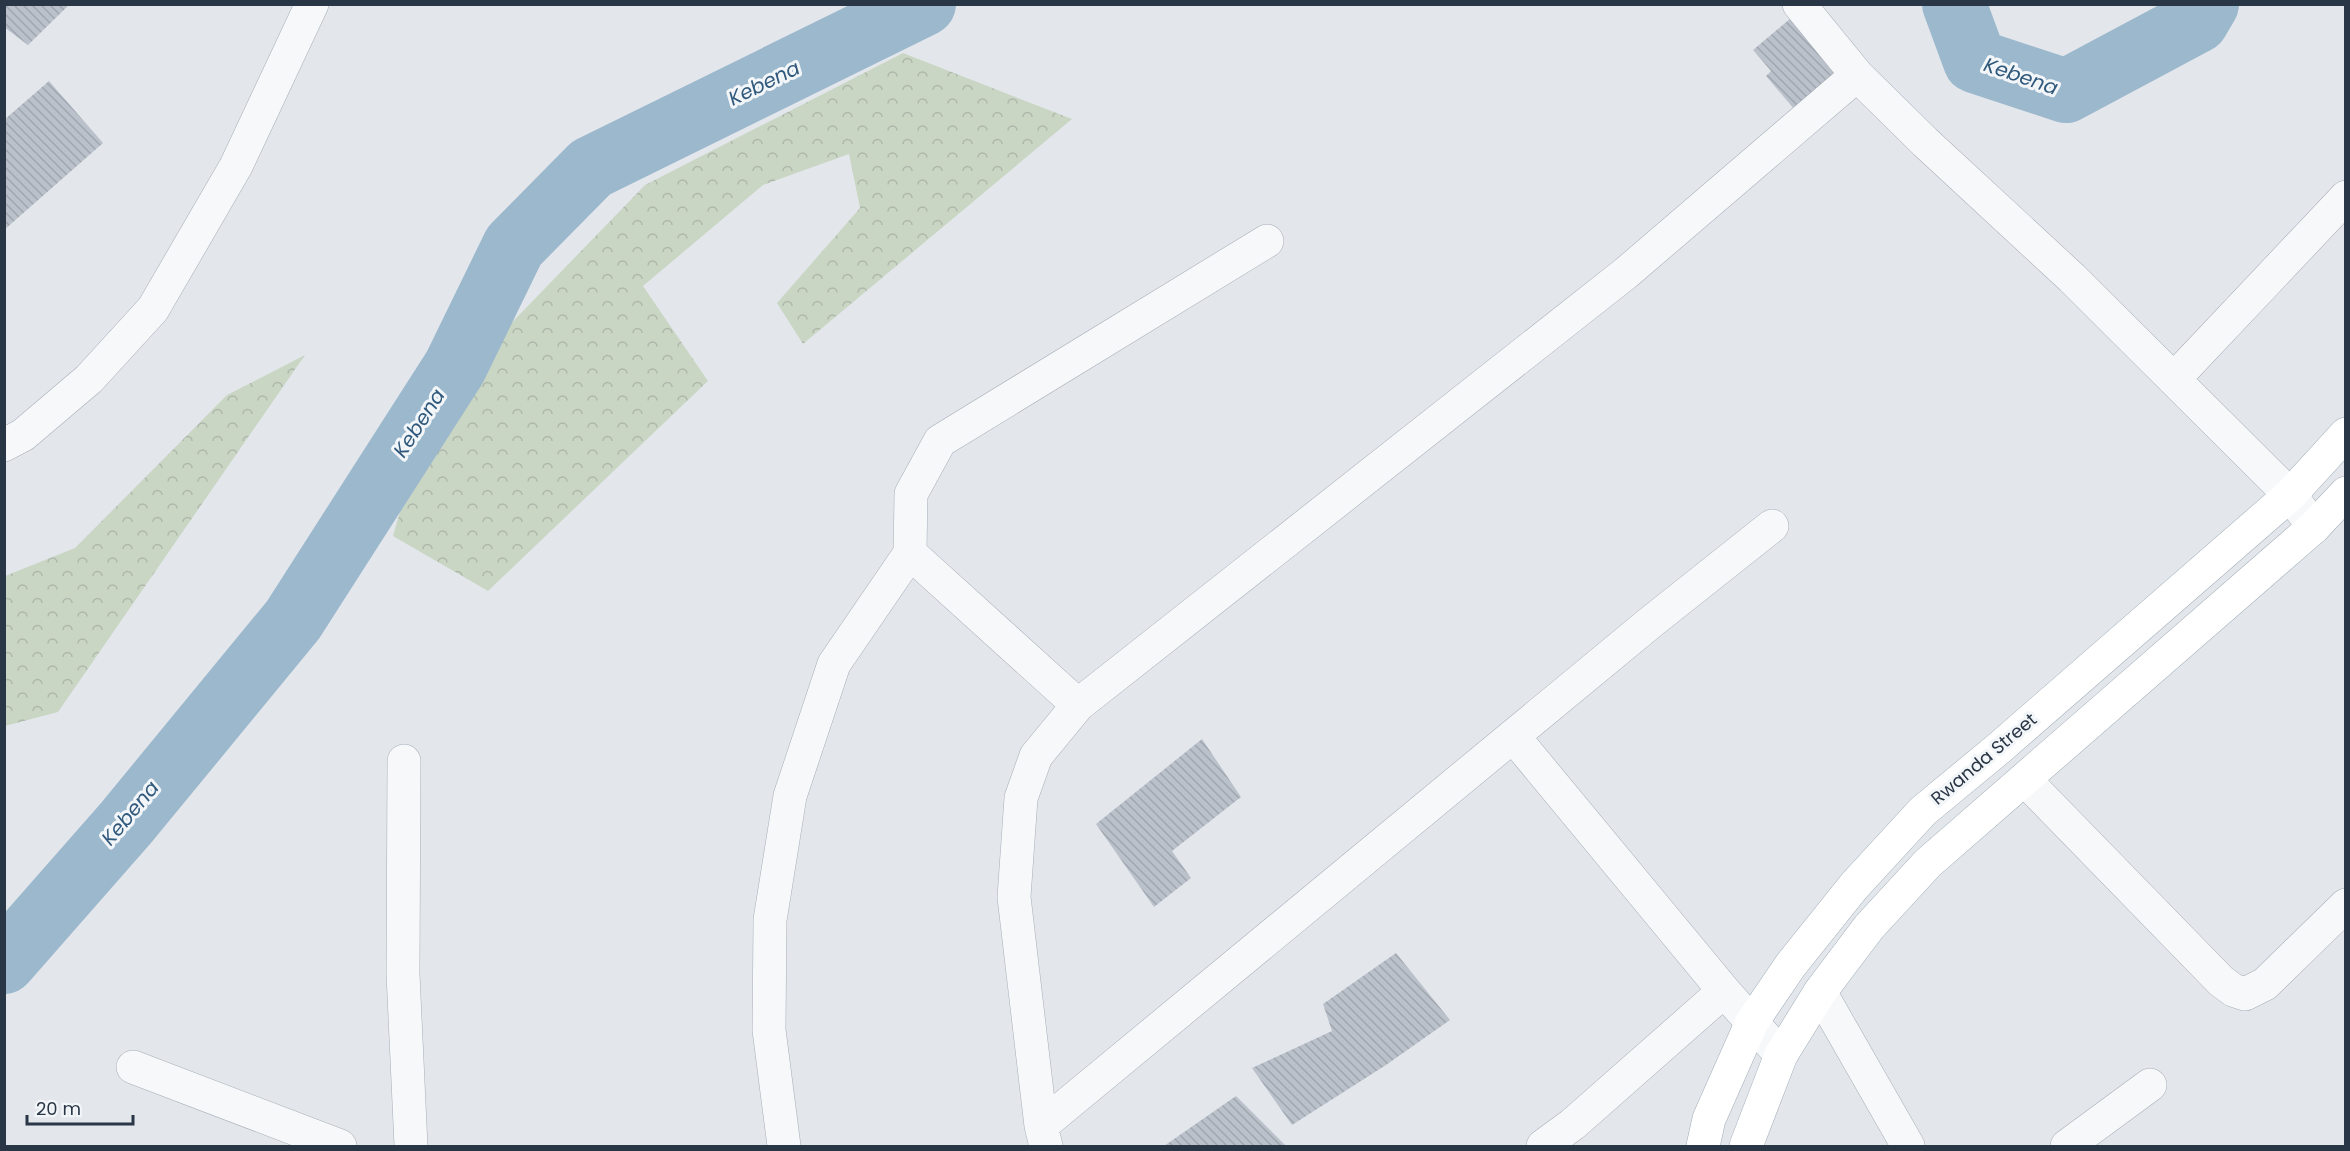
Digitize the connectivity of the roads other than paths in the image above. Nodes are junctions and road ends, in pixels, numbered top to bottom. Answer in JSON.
{"nodes":[{"id":1,"x":312,"y":4,"type":"edge"},
{"id":2,"x":1799,"y":4,"type":"edge"},
{"id":3,"x":1857,"y":75,"type":"junction"},
{"id":4,"x":2346,"y":197,"type":"edge"},
{"id":5,"x":1267,"y":241,"type":"dead end"},
{"id":6,"x":2174,"y":379,"type":"junction"},
{"id":7,"x":2346,"y":434,"type":"edge"},
{"id":8,"x":4,"y":446,"type":"edge"},
{"id":9,"x":2346,"y":493,"type":"edge"},
{"id":10,"x":2290,"y":495,"type":"junction"},
{"id":11,"x":1772,"y":526,"type":"dead end"},
{"id":12,"x":2314,"y":527,"type":"junction"},
{"id":13,"x":910,"y":553,"type":"junction"},
{"id":14,"x":1078,"y":705,"type":"junction"},
{"id":15,"x":1513,"y":736,"type":"junction"},
{"id":16,"x":404,"y":761,"type":"dead end"},
{"id":17,"x":2025,"y":780,"type":"junction"},
{"id":18,"x":2346,"y":905,"type":"edge"},
{"id":19,"x":1724,"y":991,"type":"junction"},
{"id":20,"x":1820,"y":992,"type":"junction"},
{"id":21,"x":1752,"y":1022,"type":"junction"},
{"id":22,"x":1781,"y":1055,"type":"junction"},
{"id":23,"x":133,"y":1067,"type":"dead end"},
{"id":24,"x":2150,"y":1085,"type":"dead end"},
{"id":25,"x":1043,"y":1136,"type":"edge"},
{"id":26,"x":340,"y":1146,"type":"edge"},
{"id":27,"x":411,"y":1146,"type":"edge"},
{"id":28,"x":784,"y":1146,"type":"edge"},
{"id":29,"x":1543,"y":1146,"type":"edge"},
{"id":30,"x":1703,"y":1146,"type":"edge"},
{"id":31,"x":1746,"y":1146,"type":"edge"},
{"id":32,"x":1908,"y":1146,"type":"edge"},
{"id":33,"x":2067,"y":1146,"type":"edge"}],
"edges":[{"from":1,"to":8,"type":"street"},
{"from":2,"to":3,"type":"street"},
{"from":3,"to":6,"type":"street"},
{"from":3,"to":14,"type":"street"},
{"from":4,"to":6,"type":"street"},
{"from":5,"to":13,"type":"street"},
{"from":6,"to":10,"type":"street"},
{"from":7,"to":10,"type":"main road","name":"Rwanda Street"},
{"from":9,"to":12,"type":"main road"},
{"from":10,"to":12,"type":"street"},
{"from":10,"to":21,"type":"main road","name":"Rwanda Street"},
{"from":11,"to":15,"type":"street"},
{"from":12,"to":17,"type":"main road"},
{"from":13,"to":14,"type":"street"},
{"from":13,"to":28,"type":"street"},
{"from":14,"to":25,"type":"street"},
{"from":15,"to":19,"type":"street"},
{"from":15,"to":25,"type":"street"},
{"from":16,"to":27,"type":"street"},
{"from":17,"to":18,"type":"street"},
{"from":17,"to":20,"type":"main road"},
{"from":19,"to":21,"type":"street"},
{"from":19,"to":29,"type":"street"},
{"from":20,"to":22,"type":"main road"},
{"from":20,"to":32,"type":"street"},
{"from":21,"to":22,"type":"street"},
{"from":21,"to":30,"type":"main road","name":"Rwanda Street"},
{"from":22,"to":31,"type":"main road"},
{"from":23,"to":26,"type":"street"},
{"from":24,"to":33,"type":"street"}]}
